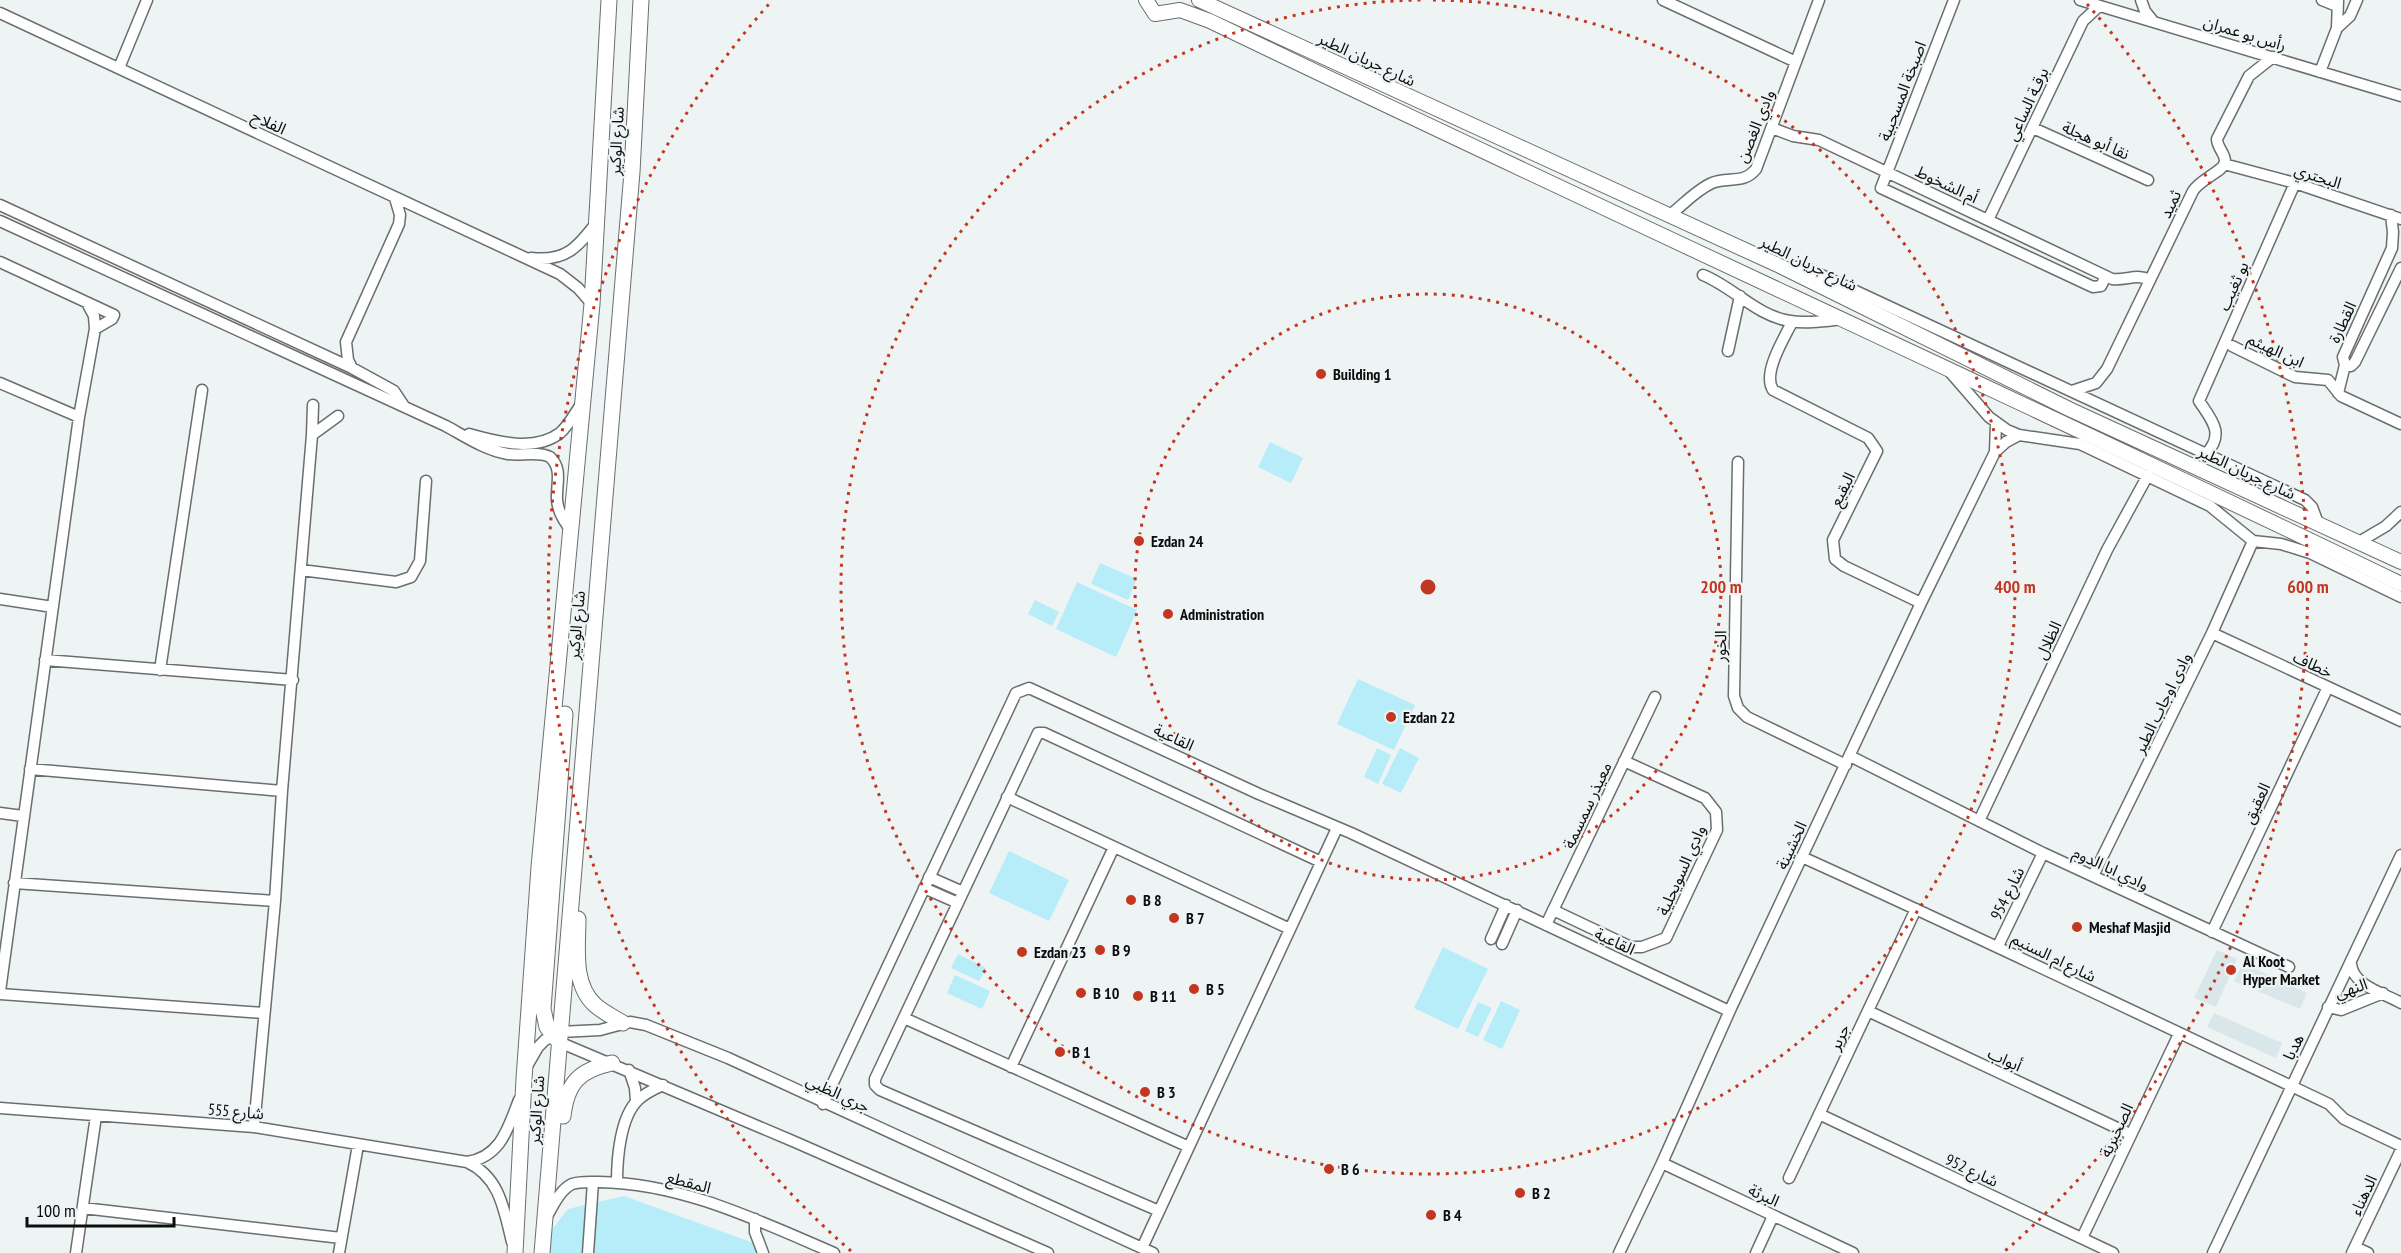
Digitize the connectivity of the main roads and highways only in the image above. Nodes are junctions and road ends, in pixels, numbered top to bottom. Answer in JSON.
{"nodes":[{"id":1,"x":609,"y":0,"type":"edge"},
{"id":2,"x":641,"y":0,"type":"edge"},
{"id":3,"x":562,"y":639,"type":"junction"},
{"id":4,"x":571,"y":898,"type":"junction"},
{"id":5,"x":622,"y":1023,"type":"road end"},
{"id":6,"x":557,"y":1036,"type":"junction"},
{"id":7,"x":612,"y":1063,"type":"road end"},
{"id":8,"x":552,"y":1149,"type":"junction"},
{"id":9,"x":515,"y":1252,"type":"edge"},
{"id":10,"x":542,"y":1253,"type":"edge"}],
"edges":[{"from":1,"to":3,"type":"main road","name":"شارع الوكير"},
{"from":2,"to":4,"type":"main road","name":"شارع الوكير"},
{"from":3,"to":6,"type":"main road"},
{"from":3,"to":9,"type":"main road","name":"شارع الوكير"},
{"from":4,"to":5,"type":"main road"},
{"from":4,"to":6,"type":"main road","name":"شارع الوكير"},
{"from":6,"to":8,"type":"main road","name":"شارع الوكير"},
{"from":7,"to":8,"type":"main road"},
{"from":8,"to":10,"type":"main road","name":"شارع الوكير"}]}
